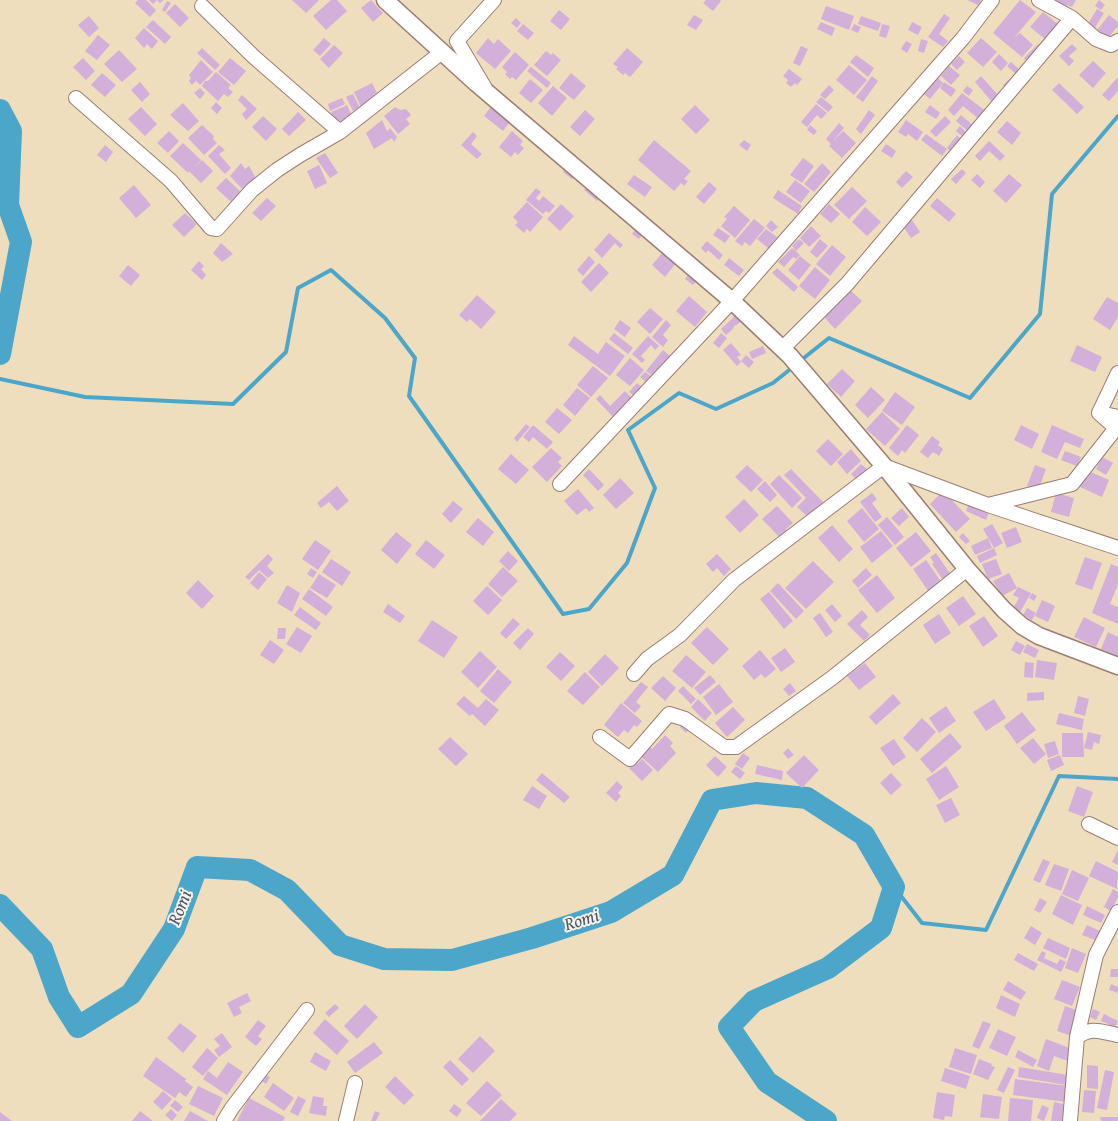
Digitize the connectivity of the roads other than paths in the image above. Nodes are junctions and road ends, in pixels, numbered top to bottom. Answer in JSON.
{"nodes":[{"id":1,"x":385,"y":0,"type":"edge"},
{"id":2,"x":494,"y":0,"type":"edge"},
{"id":3,"x":992,"y":0,"type":"edge"},
{"id":4,"x":1039,"y":0,"type":"edge"},
{"id":5,"x":202,"y":6,"type":"dead end"},
{"id":6,"x":1072,"y":18,"type":"junction"},
{"id":7,"x":1118,"y":41,"type":"edge"},
{"id":8,"x":442,"y":52,"type":"junction"},
{"id":9,"x":487,"y":91,"type":"junction"},
{"id":10,"x":76,"y":98,"type":"dead end"},
{"id":11,"x":340,"y":132,"type":"junction"},
{"id":12,"x":732,"y":300,"type":"junction"},
{"id":13,"x":786,"y":353,"type":"junction"},
{"id":14,"x":1118,"y":373,"type":"edge"},
{"id":15,"x":1099,"y":413,"type":"junction"},
{"id":16,"x":1118,"y":417,"type":"edge"},
{"id":17,"x":884,"y":466,"type":"junction"},
{"id":18,"x":560,"y":484,"type":"dead end"},
{"id":19,"x":988,"y":505,"type":"junction"},
{"id":20,"x":1118,"y":548,"type":"edge"},
{"id":21,"x":967,"y":569,"type":"junction"},
{"id":22,"x":1118,"y":666,"type":"edge"},
{"id":23,"x":634,"y":674,"type":"dead end"},
{"id":24,"x":600,"y":737,"type":"dead end"},
{"id":25,"x":1090,"y":824,"type":"dead end"},
{"id":26,"x":1118,"y":838,"type":"edge"},
{"id":27,"x":1118,"y":912,"type":"edge"},
{"id":28,"x":307,"y":1010,"type":"dead end"},
{"id":29,"x":1118,"y":1035,"type":"edge"},
{"id":30,"x":1077,"y":1037,"type":"junction"},
{"id":31,"x":355,"y":1083,"type":"dead end"},
{"id":32,"x":224,"y":1121,"type":"edge"},
{"id":33,"x":346,"y":1121,"type":"edge"},
{"id":34,"x":1070,"y":1121,"type":"edge"}],
"edges":[{"from":1,"to":8,"type":"street"},
{"from":2,"to":9,"type":"street"},
{"from":3,"to":12,"type":"street"},
{"from":4,"to":6,"type":"street"},
{"from":5,"to":11,"type":"street"},
{"from":6,"to":7,"type":"street"},
{"from":6,"to":13,"type":"street"},
{"from":8,"to":9,"type":"street"},
{"from":8,"to":11,"type":"street"},
{"from":9,"to":12,"type":"street"},
{"from":10,"to":11,"type":"street"},
{"from":12,"to":13,"type":"street"},
{"from":12,"to":18,"type":"street"},
{"from":13,"to":17,"type":"street"},
{"from":14,"to":15,"type":"street"},
{"from":15,"to":16,"type":"street"},
{"from":15,"to":19,"type":"street"},
{"from":17,"to":19,"type":"street"},
{"from":17,"to":21,"type":"street"},
{"from":17,"to":23,"type":"street"},
{"from":19,"to":20,"type":"street"},
{"from":21,"to":22,"type":"street"},
{"from":21,"to":24,"type":"street"},
{"from":25,"to":26,"type":"street"},
{"from":27,"to":30,"type":"street"},
{"from":28,"to":32,"type":"street"},
{"from":29,"to":30,"type":"street"},
{"from":30,"to":34,"type":"street"},
{"from":31,"to":33,"type":"street"}]}
